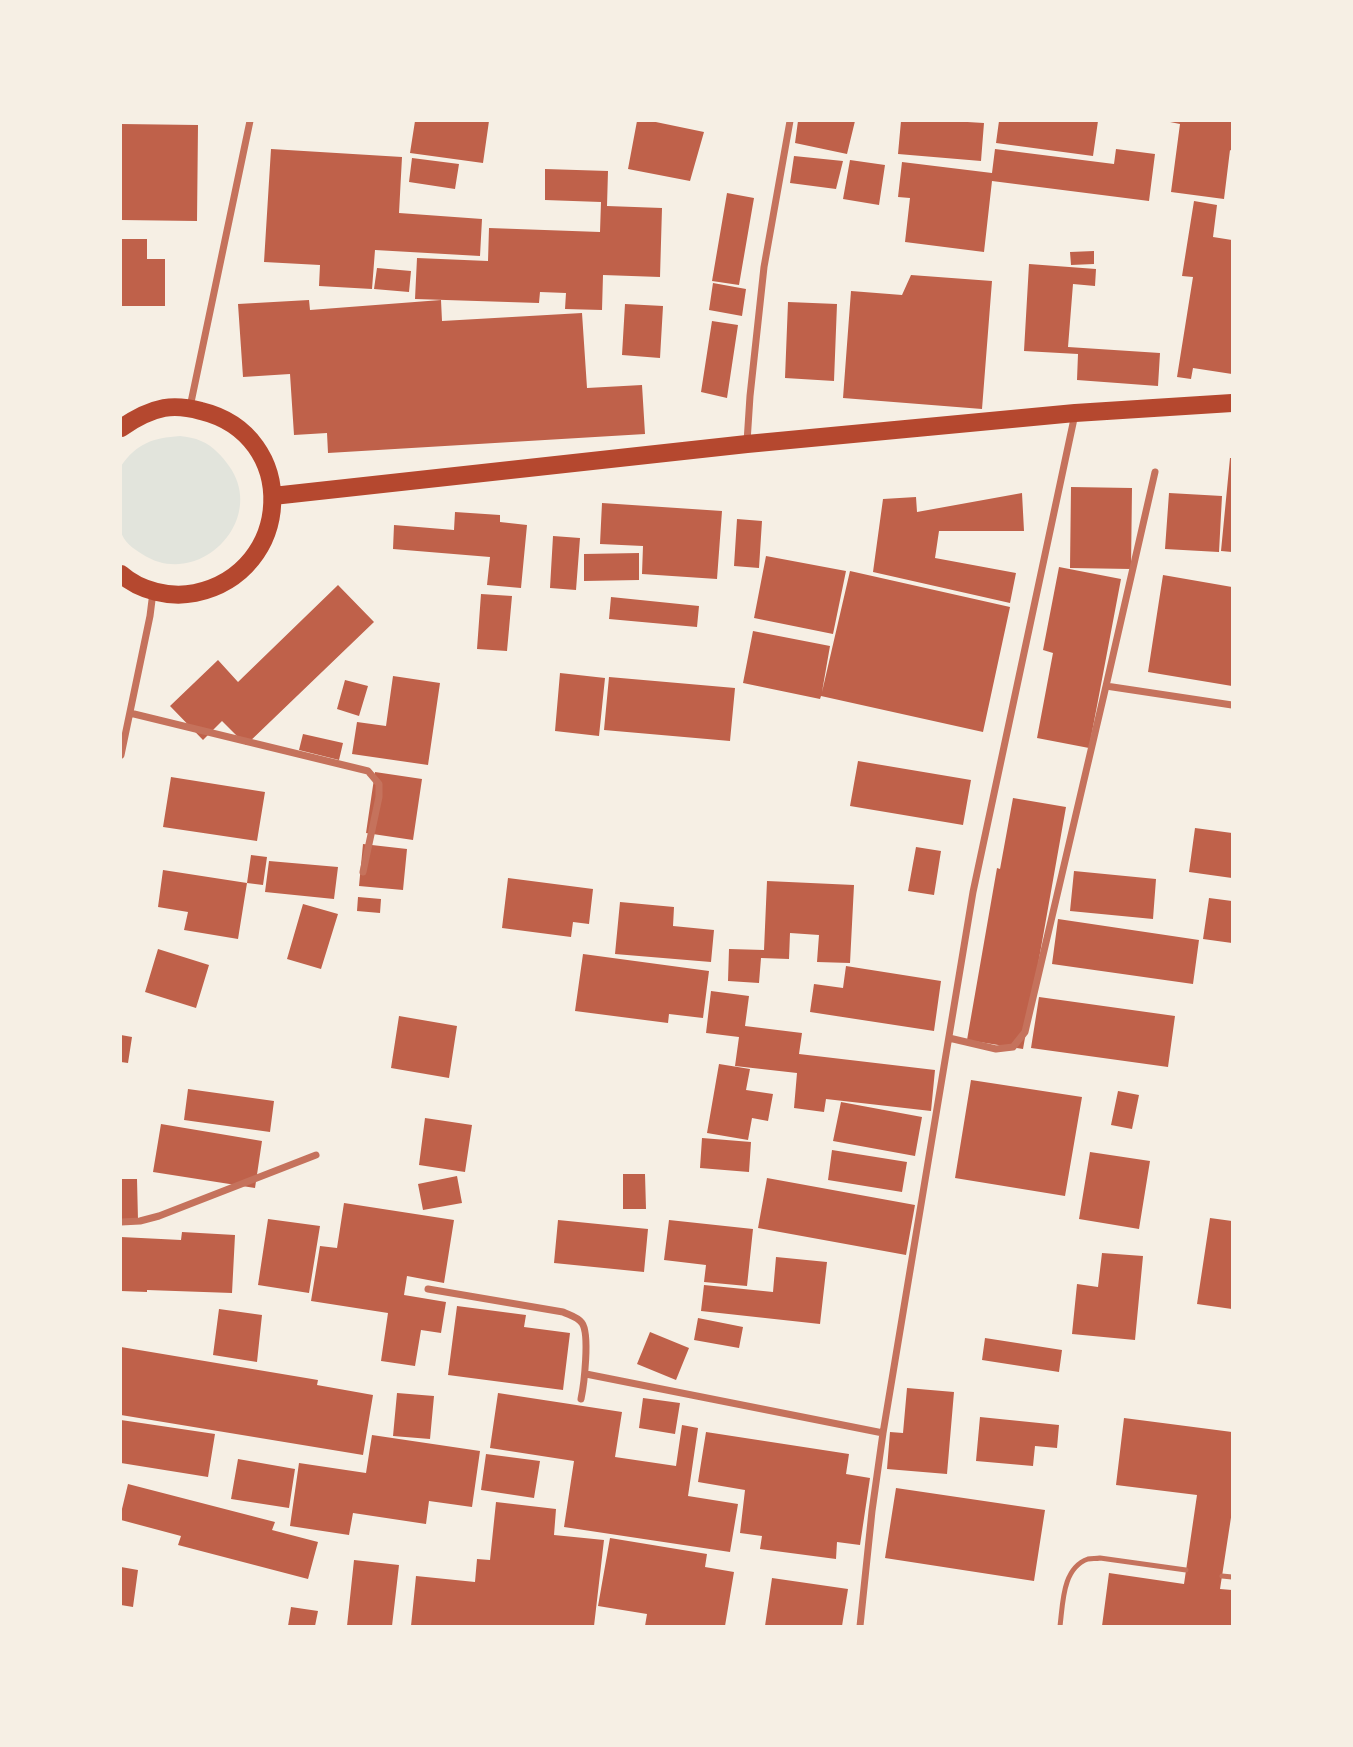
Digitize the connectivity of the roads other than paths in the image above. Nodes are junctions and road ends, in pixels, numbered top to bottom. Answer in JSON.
{"nodes":[{"id":1,"x":250,"y":121,"type":"edge"},
{"id":2,"x":790,"y":121,"type":"edge"},
{"id":3,"x":1232,"y":403,"type":"edge"},
{"id":4,"x":190,"y":408,"type":"junction"},
{"id":5,"x":1075,"y":413,"type":"junction"},
{"id":6,"x":121,"y":428,"type":"edge"},
{"id":7,"x":747,"y":444,"type":"junction"},
{"id":8,"x":1155,"y":472,"type":"dead end"},
{"id":9,"x":273,"y":496,"type":"junction"},
{"id":10,"x":121,"y":574,"type":"edge"},
{"id":11,"x":153,"y":592,"type":"junction"},
{"id":12,"x":1106,"y":686,"type":"junction"},
{"id":13,"x":1232,"y":705,"type":"edge"},
{"id":14,"x":130,"y":713,"type":"junction"},
{"id":15,"x":121,"y":755,"type":"edge"},
{"id":16,"x":363,"y":872,"type":"dead end"},
{"id":17,"x":948,"y":1038,"type":"junction"},
{"id":18,"x":316,"y":1155,"type":"dead end"},
{"id":19,"x":121,"y":1222,"type":"edge"},
{"id":20,"x":428,"y":1289,"type":"dead end"},
{"id":21,"x":586,"y":1374,"type":"junction"},
{"id":22,"x":581,"y":1399,"type":"dead end"},
{"id":23,"x":883,"y":1433,"type":"junction"},
{"id":24,"x":1186,"y":1570,"type":"dead end"},
{"id":25,"x":1222,"y":1576,"type":"dead end"},
{"id":26,"x":1232,"y":1577,"type":"edge"},
{"id":27,"x":860,"y":1626,"type":"edge"},
{"id":28,"x":1060,"y":1626,"type":"edge"}],
"edges":[{"from":1,"to":4,"type":"street"},
{"from":2,"to":7,"type":"street"},
{"from":3,"to":5,"type":"main road"},
{"from":4,"to":6,"type":"main road"},
{"from":4,"to":9,"type":"main road"},
{"from":5,"to":7,"type":"main road"},
{"from":5,"to":17,"type":"street"},
{"from":7,"to":9,"type":"main road"},
{"from":8,"to":12,"type":"street"},
{"from":9,"to":11,"type":"main road"},
{"from":10,"to":11,"type":"main road"},
{"from":11,"to":14,"type":"street"},
{"from":12,"to":13,"type":"street"},
{"from":12,"to":17,"type":"street"},
{"from":14,"to":15,"type":"street"},
{"from":14,"to":16,"type":"street"},
{"from":17,"to":23,"type":"street"},
{"from":18,"to":19,"type":"street"},
{"from":20,"to":21,"type":"street"},
{"from":21,"to":22,"type":"street"},
{"from":21,"to":23,"type":"street"},
{"from":23,"to":27,"type":"street"},
{"from":24,"to":28,"type":"lane"},
{"from":25,"to":26,"type":"lane"}]}
